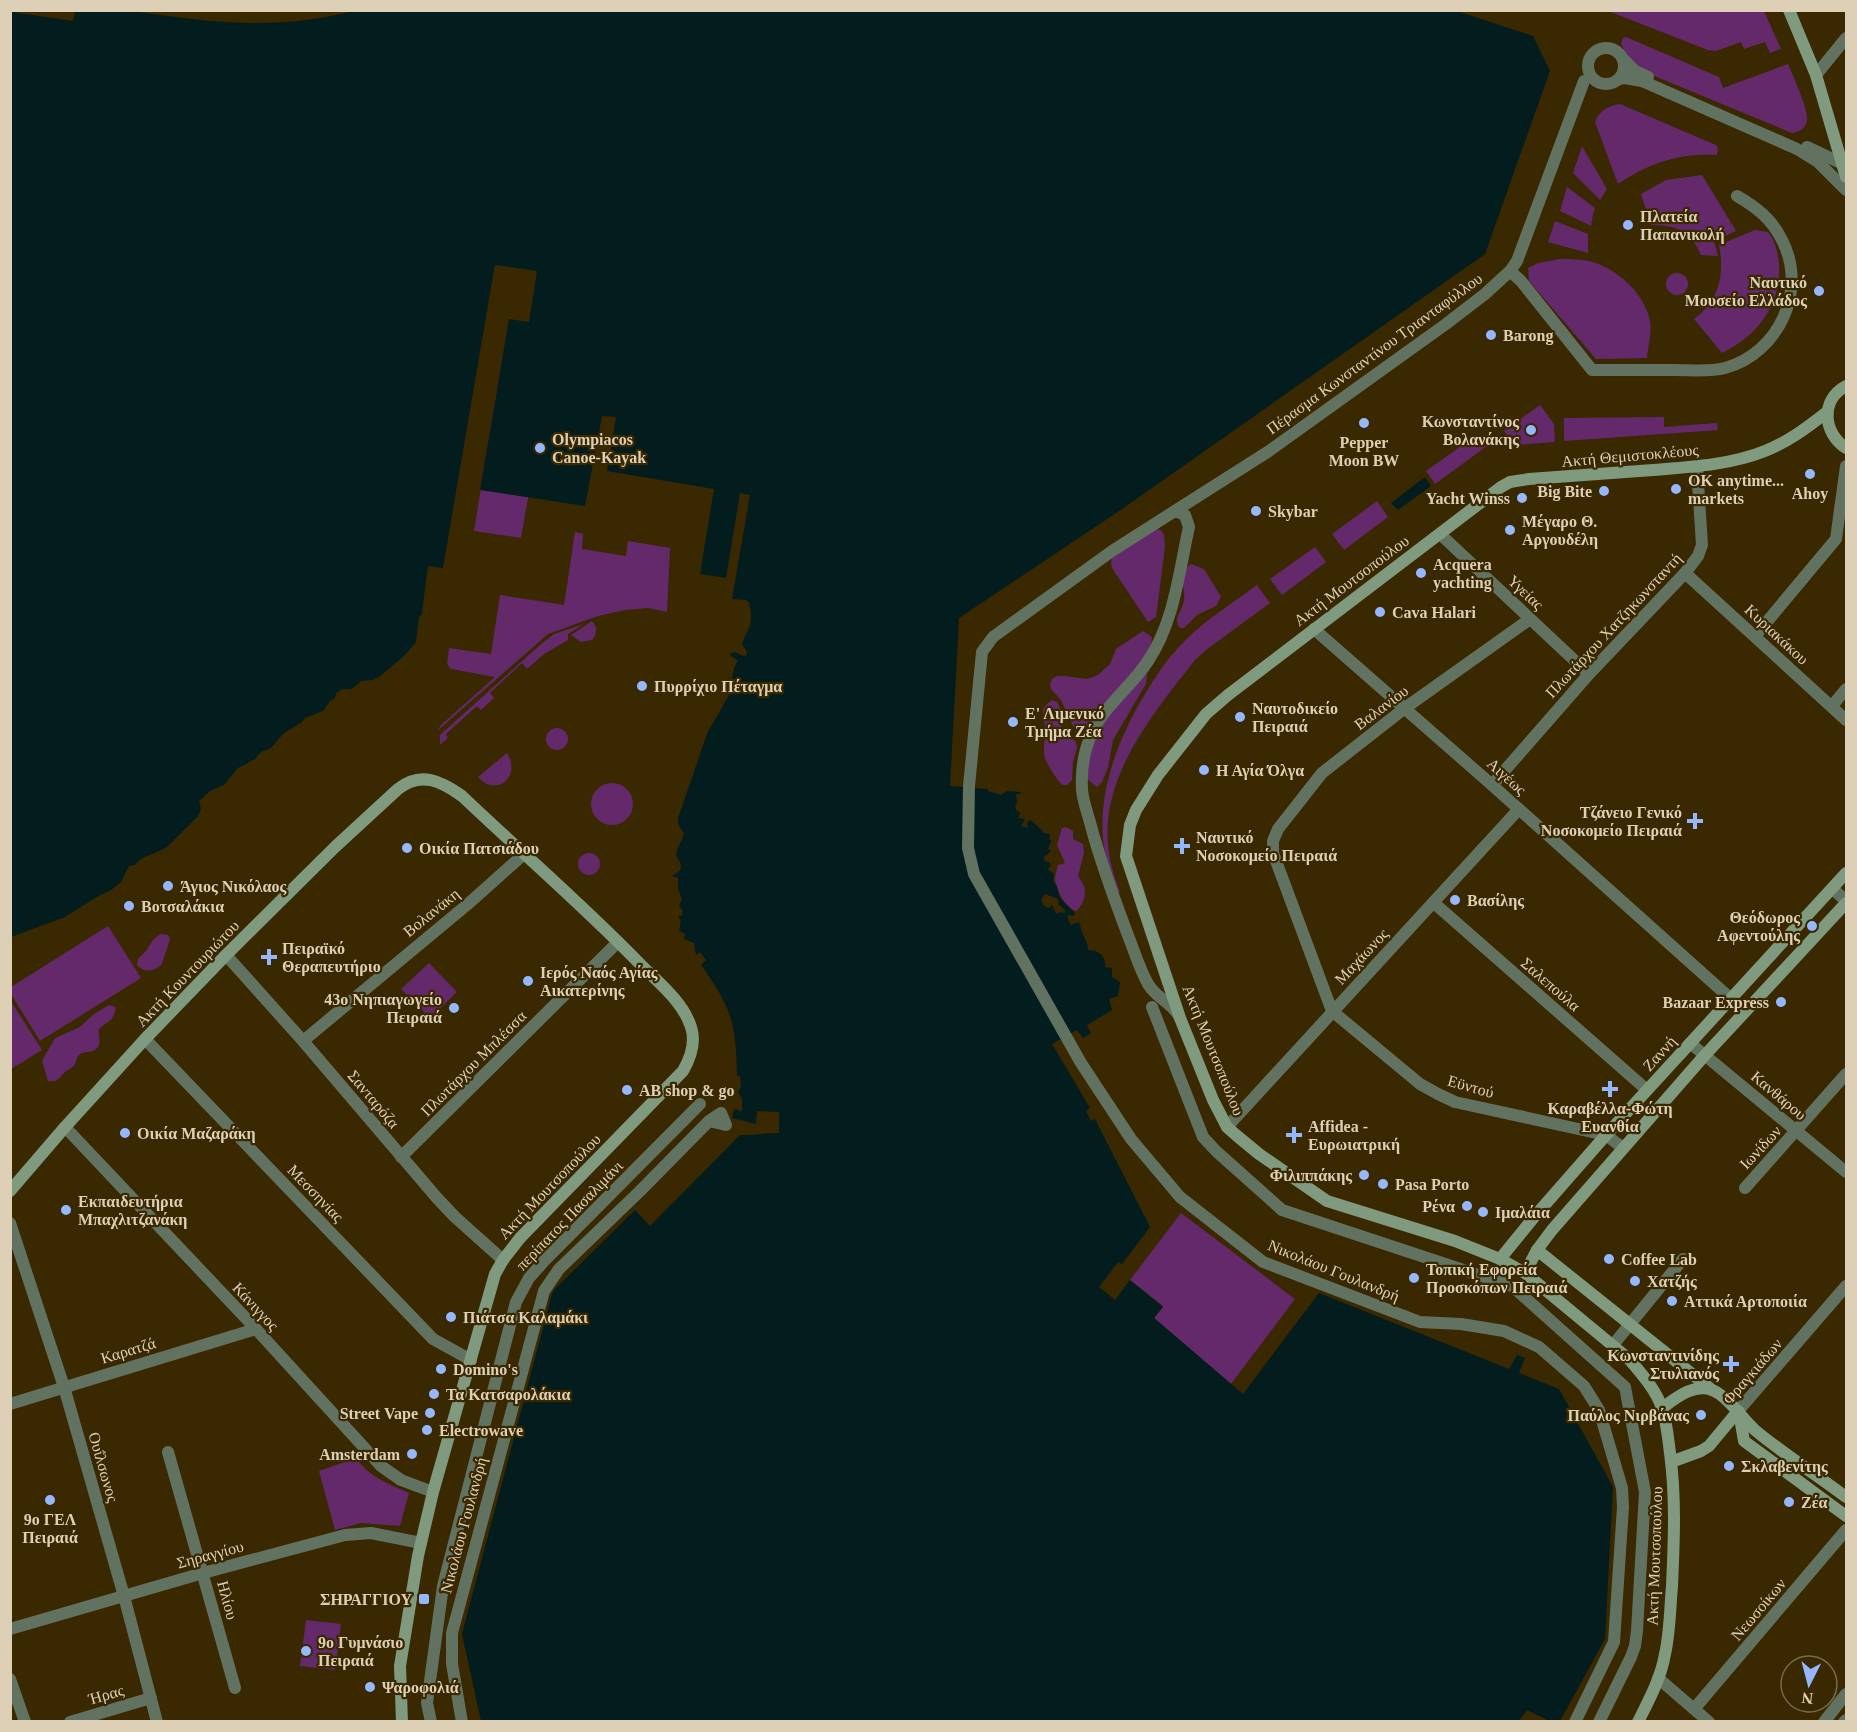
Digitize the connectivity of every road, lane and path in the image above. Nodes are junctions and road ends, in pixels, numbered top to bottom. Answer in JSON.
{"nodes":[{"id":1,"x":1788,"y":10,"type":"edge"},
{"id":2,"x":1846,"y":39,"type":"edge"},
{"id":3,"x":1623,"y":59,"type":"junction"},
{"id":4,"x":1816,"y":75,"type":"junction"},
{"id":5,"x":1619,"y":80,"type":"junction"},
{"id":6,"x":1584,"y":81,"type":"dead end"},
{"id":7,"x":1845,"y":171,"type":"edge"},
{"id":8,"x":1846,"y":190,"type":"edge"},
{"id":9,"x":1737,"y":196,"type":"dead end"},
{"id":10,"x":1510,"y":271,"type":"junction"},
{"id":11,"x":1845,"y":385,"type":"edge"},
{"id":12,"x":1827,"y":412,"type":"junction"},
{"id":13,"x":1846,"y":448,"type":"edge"},
{"id":14,"x":1697,"y":466,"type":"junction"},
{"id":15,"x":1846,"y":466,"type":"edge"},
{"id":16,"x":1175,"y":511,"type":"junction"},
{"id":17,"x":1440,"y":534,"type":"junction"},
{"id":18,"x":1686,"y":573,"type":"junction"},
{"id":19,"x":1530,"y":619,"type":"junction"},
{"id":20,"x":1314,"y":629,"type":"junction"},
{"id":21,"x":1755,"y":636,"type":"junction"},
{"id":22,"x":1589,"y":674,"type":"junction"},
{"id":23,"x":1846,"y":689,"type":"edge"},
{"id":24,"x":1832,"y":706,"type":"junction"},
{"id":25,"x":1406,"y":708,"type":"junction"},
{"id":26,"x":1846,"y":720,"type":"edge"},
{"id":27,"x":970,"y":781,"type":"joint"},
{"id":28,"x":1492,"y":785,"type":"junction"},
{"id":29,"x":1519,"y":809,"type":"junction"},
{"id":30,"x":524,"y":854,"type":"junction"},
{"id":31,"x":1846,"y":873,"type":"edge"},
{"id":32,"x":1833,"y":889,"type":"junction"},
{"id":33,"x":1846,"y":902,"type":"edge"},
{"id":34,"x":1434,"y":903,"type":"junction"},
{"id":35,"x":618,"y":942,"type":"junction"},
{"id":36,"x":226,"y":955,"type":"junction"},
{"id":37,"x":1730,"y":998,"type":"junction"},
{"id":38,"x":1152,"y":1007,"type":"dead end"},
{"id":39,"x":1332,"y":1011,"type":"junction"},
{"id":40,"x":1180,"y":1018,"type":"junction"},
{"id":41,"x":145,"y":1039,"type":"junction"},
{"id":42,"x":303,"y":1041,"type":"junction"},
{"id":43,"x":1690,"y":1042,"type":"junction"},
{"id":44,"x":1705,"y":1055,"type":"junction"},
{"id":45,"x":1846,"y":1074,"type":"edge"},
{"id":46,"x":1647,"y":1090,"type":"junction"},
{"id":47,"x":700,"y":1104,"type":"dead end"},
{"id":48,"x":709,"y":1121,"type":"dead end"},
{"id":49,"x":1227,"y":1126,"type":"junction"},
{"id":50,"x":65,"y":1127,"type":"junction"},
{"id":51,"x":1797,"y":1131,"type":"junction"},
{"id":52,"x":1606,"y":1135,"type":"junction"},
{"id":53,"x":1623,"y":1148,"type":"junction"},
{"id":54,"x":401,"y":1157,"type":"junction"},
{"id":55,"x":1846,"y":1172,"type":"edge"},
{"id":56,"x":1745,"y":1188,"type":"dead end"},
{"id":57,"x":10,"y":1191,"type":"edge"},
{"id":58,"x":10,"y":1223,"type":"edge"},
{"id":59,"x":1537,"y":1250,"type":"junction"},
{"id":60,"x":1683,"y":1258,"type":"dead end"},
{"id":61,"x":1500,"y":1259,"type":"junction"},
{"id":62,"x":502,"y":1260,"type":"junction"},
{"id":63,"x":1525,"y":1273,"type":"junction"},
{"id":64,"x":1846,"y":1286,"type":"edge"},
{"id":65,"x":1631,"y":1325,"type":"junction"},
{"id":66,"x":256,"y":1329,"type":"junction"},
{"id":67,"x":1613,"y":1345,"type":"junction"},
{"id":68,"x":471,"y":1360,"type":"junction"},
{"id":69,"x":63,"y":1387,"type":"junction"},
{"id":70,"x":1713,"y":1390,"type":"junction"},
{"id":71,"x":10,"y":1404,"type":"edge"},
{"id":72,"x":1662,"y":1408,"type":"junction"},
{"id":73,"x":1738,"y":1411,"type":"junction"},
{"id":74,"x":168,"y":1452,"type":"dead end"},
{"id":75,"x":1671,"y":1462,"type":"junction"},
{"id":76,"x":433,"y":1492,"type":"junction"},
{"id":77,"x":1846,"y":1497,"type":"edge"},
{"id":78,"x":1846,"y":1516,"type":"edge"},
{"id":79,"x":1846,"y":1530,"type":"edge"},
{"id":80,"x":421,"y":1543,"type":"junction"},
{"id":81,"x":203,"y":1573,"type":"junction"},
{"id":82,"x":124,"y":1596,"type":"junction"},
{"id":83,"x":10,"y":1629,"type":"edge"},
{"id":84,"x":1658,"y":1678,"type":"junction"},
{"id":85,"x":10,"y":1679,"type":"edge"},
{"id":86,"x":235,"y":1688,"type":"dead end"},
{"id":87,"x":1846,"y":1695,"type":"edge"},
{"id":88,"x":151,"y":1698,"type":"junction"},
{"id":89,"x":1694,"y":1709,"type":"junction"},
{"id":90,"x":25,"y":1722,"type":"edge"},
{"id":91,"x":70,"y":1722,"type":"edge"},
{"id":92,"x":157,"y":1722,"type":"edge"},
{"id":93,"x":402,"y":1722,"type":"edge"},
{"id":94,"x":431,"y":1722,"type":"edge"},
{"id":95,"x":462,"y":1722,"type":"edge"},
{"id":96,"x":1575,"y":1722,"type":"edge"},
{"id":97,"x":1599,"y":1722,"type":"edge"},
{"id":98,"x":1638,"y":1722,"type":"edge"},
{"id":99,"x":1709,"y":1722,"type":"edge"},
{"id":100,"x":1824,"y":1722,"type":"edge"}],
"edges":[{"from":1,"to":4,"type":"main road"},
{"from":2,"to":4,"type":"street"},
{"from":3,"to":5,"type":"street"},
{"from":3,"to":5,"type":"street"},
{"from":3,"to":7,"type":"street"},
{"from":4,"to":7,"type":"main road"},
{"from":5,"to":8,"type":"street"},
{"from":6,"to":10,"type":"street","name":"Πέρασμα Κωνσταντίνου Τριανταφύλλου"},
{"from":9,"to":10,"type":"street"},
{"from":10,"to":16,"type":"street","name":"Πέρασμα Κωνσταντίνου Τριανταφύλλου"},
{"from":11,"to":12,"type":"main road"},
{"from":12,"to":13,"type":"main road"},
{"from":12,"to":14,"type":"main road","name":"Ακτή Θεμιστοκλέους"},
{"from":14,"to":17,"type":"main road","name":"Ακτή Θεμιστοκλέους"},
{"from":14,"to":18,"type":"street","name":"Πλωτάρχου Χατζηκωνσταντή"},
{"from":15,"to":21,"type":"street"},
{"from":16,"to":27,"type":"street","name":"Πέρασμα Κωνσταντίνου Τριανταφύλλου"},
{"from":16,"to":40,"type":"street"},
{"from":17,"to":19,"type":"street","name":"Υγείας"},
{"from":17,"to":20,"type":"main road","name":"Ακτή Μουτσοπούλου"},
{"from":18,"to":21,"type":"street","name":"Κυριακάκου"},
{"from":18,"to":22,"type":"street","name":"Πλωτάρχου Χατζηκωνσταντή"},
{"from":19,"to":22,"type":"street","name":"Υγείας"},
{"from":19,"to":25,"type":"street","name":"Βαλανίου"},
{"from":20,"to":25,"type":"street","name":"Αιγέως"},
{"from":20,"to":40,"type":"main road","name":"Ακτή Μουτσοπούλου"},
{"from":21,"to":24,"type":"street","name":"Κυριακάκου"},
{"from":22,"to":28,"type":"street","name":"Πλωτάρχου Χατζηκωνσταντή"},
{"from":23,"to":24,"type":"street"},
{"from":24,"to":26,"type":"street","name":"Κυριακάκου"},
{"from":25,"to":28,"type":"street","name":"Αιγέως"},
{"from":25,"to":39,"type":"street","name":"Βαλανίου"},
{"from":27,"to":96,"type":"street","name":"Νικολάου Γουλανδρή"},
{"from":28,"to":29,"type":"street","name":"Αιγέως"},
{"from":29,"to":34,"type":"street","name":"Μαχάωνος"},
{"from":29,"to":37,"type":"street","name":"Αιγέως"},
{"from":30,"to":35,"type":"main road"},
{"from":30,"to":36,"type":"main road","name":"Ακτή Κουντουριώτου"},
{"from":30,"to":42,"type":"street","name":"Βολανάκη"},
{"from":31,"to":32,"type":"main road","name":"Ζαννή"},
{"from":32,"to":33,"type":"street"},
{"from":32,"to":37,"type":"main road","name":"Ζαννή"},
{"from":33,"to":44,"type":"main road"},
{"from":34,"to":39,"type":"street","name":"Μαχάωνος"},
{"from":34,"to":46,"type":"street","name":"Σαλεπούλα"},
{"from":35,"to":54,"type":"street","name":"Πλωτάρχου Μπλέσσα"},
{"from":35,"to":62,"type":"main road","name":"Ακτή Μουτσοπούλου"},
{"from":36,"to":41,"type":"main road","name":"Ακτή Κουντουριώτου"},
{"from":36,"to":42,"type":"street","name":"Σανταρόζα"},
{"from":37,"to":43,"type":"main road","name":"Ζαννή"},
{"from":38,"to":97,"type":"street"},
{"from":39,"to":49,"type":"street","name":"Μαχάωνος"},
{"from":39,"to":52,"type":"street","name":"Εϋντού"},
{"from":40,"to":49,"type":"main road","name":"Ακτή Μουτσοπούλου"},
{"from":41,"to":50,"type":"main road","name":"Ακτή Κουντουριώτου"},
{"from":41,"to":68,"type":"street","name":"Μεσσηνίας"},
{"from":42,"to":54,"type":"street","name":"Σανταρόζα"},
{"from":43,"to":44,"type":"street","name":"Κανθάρου"},
{"from":43,"to":46,"type":"main road","name":"Ζαννή"},
{"from":44,"to":51,"type":"street","name":"Κανθάρου"},
{"from":44,"to":53,"type":"main road"},
{"from":45,"to":51,"type":"street","name":"Ιωνίδων"},
{"from":46,"to":52,"type":"main road","name":"Ζαννή"},
{"from":47,"to":94,"type":"street","name":"περίπατος Πασαλιμάνι"},
{"from":48,"to":95,"type":"street","name":"Νικολάου Γουλανδρή"},
{"from":49,"to":61,"type":"main road","name":"Ακτή Μουτσοπούλου"},
{"from":50,"to":57,"type":"main road","name":"Ακτή Κουντουριώτου"},
{"from":50,"to":66,"type":"street","name":"Κάνιγγος"},
{"from":51,"to":55,"type":"street","name":"Κανθάρου"},
{"from":51,"to":56,"type":"street","name":"Ιωνίδων"},
{"from":52,"to":53,"type":"street","name":"Εϋντού"},
{"from":52,"to":61,"type":"main road","name":"Ζαννή"},
{"from":53,"to":59,"type":"main road"},
{"from":54,"to":62,"type":"street","name":"Σανταρόζα"},
{"from":58,"to":69,"type":"street","name":"Ουΐλσωνος"},
{"from":59,"to":63,"type":"main road"},
{"from":59,"to":65,"type":"main road"},
{"from":60,"to":65,"type":"street"},
{"from":61,"to":63,"type":"main road","name":"Ακτή Μουτσοπούλου"},
{"from":62,"to":68,"type":"main road","name":"Ακτή Μουτσοπούλου"},
{"from":63,"to":67,"type":"main road","name":"Ακτή Μουτσοπούλου"},
{"from":64,"to":73,"type":"street","name":"Φραγκιάδων"},
{"from":65,"to":67,"type":"street"},
{"from":65,"to":70,"type":"main road"},
{"from":66,"to":69,"type":"street","name":"Καρατζά"},
{"from":66,"to":76,"type":"street","name":"Κάνιγγος"},
{"from":67,"to":72,"type":"main road","name":"Ακτή Μουτσοπούλου"},
{"from":68,"to":76,"type":"main road","name":"Ακτή Μουτσοπούλου"},
{"from":69,"to":71,"type":"street","name":"Καρατζά"},
{"from":69,"to":82,"type":"street","name":"Ουΐλσωνος"},
{"from":70,"to":72,"type":"main road"},
{"from":70,"to":73,"type":"main road"},
{"from":72,"to":75,"type":"main road","name":"Ακτή Μουτσοπούλου"},
{"from":73,"to":75,"type":"main road","name":"Φραγκιάδων"},
{"from":73,"to":77,"type":"main road"},
{"from":73,"to":78,"type":"main road"},
{"from":74,"to":81,"type":"street","name":"Ηλίου"},
{"from":75,"to":84,"type":"main road","name":"Ακτή Μουτσοπούλου"},
{"from":76,"to":80,"type":"main road","name":"Ακτή Μουτσοπούλου"},
{"from":79,"to":89,"type":"street","name":"Νεωσοίκων"},
{"from":80,"to":81,"type":"street","name":"Σηραγγίου"},
{"from":80,"to":93,"type":"main road","name":"Ακτή Μουτσοπούλου"},
{"from":81,"to":82,"type":"street","name":"Σηραγγίου"},
{"from":81,"to":86,"type":"street","name":"Ηλίου"},
{"from":82,"to":83,"type":"street","name":"Σηραγγίου"},
{"from":82,"to":88,"type":"street","name":"Ουΐλσωνος"},
{"from":84,"to":89,"type":"street"},
{"from":84,"to":98,"type":"main road","name":"Ακτή Μουτσοπούλου"},
{"from":85,"to":90,"type":"street"},
{"from":87,"to":100,"type":"street"},
{"from":88,"to":91,"type":"street","name":"Ήρας"},
{"from":88,"to":92,"type":"street","name":"Ουΐλσωνος"},
{"from":89,"to":99,"type":"street"}]}
